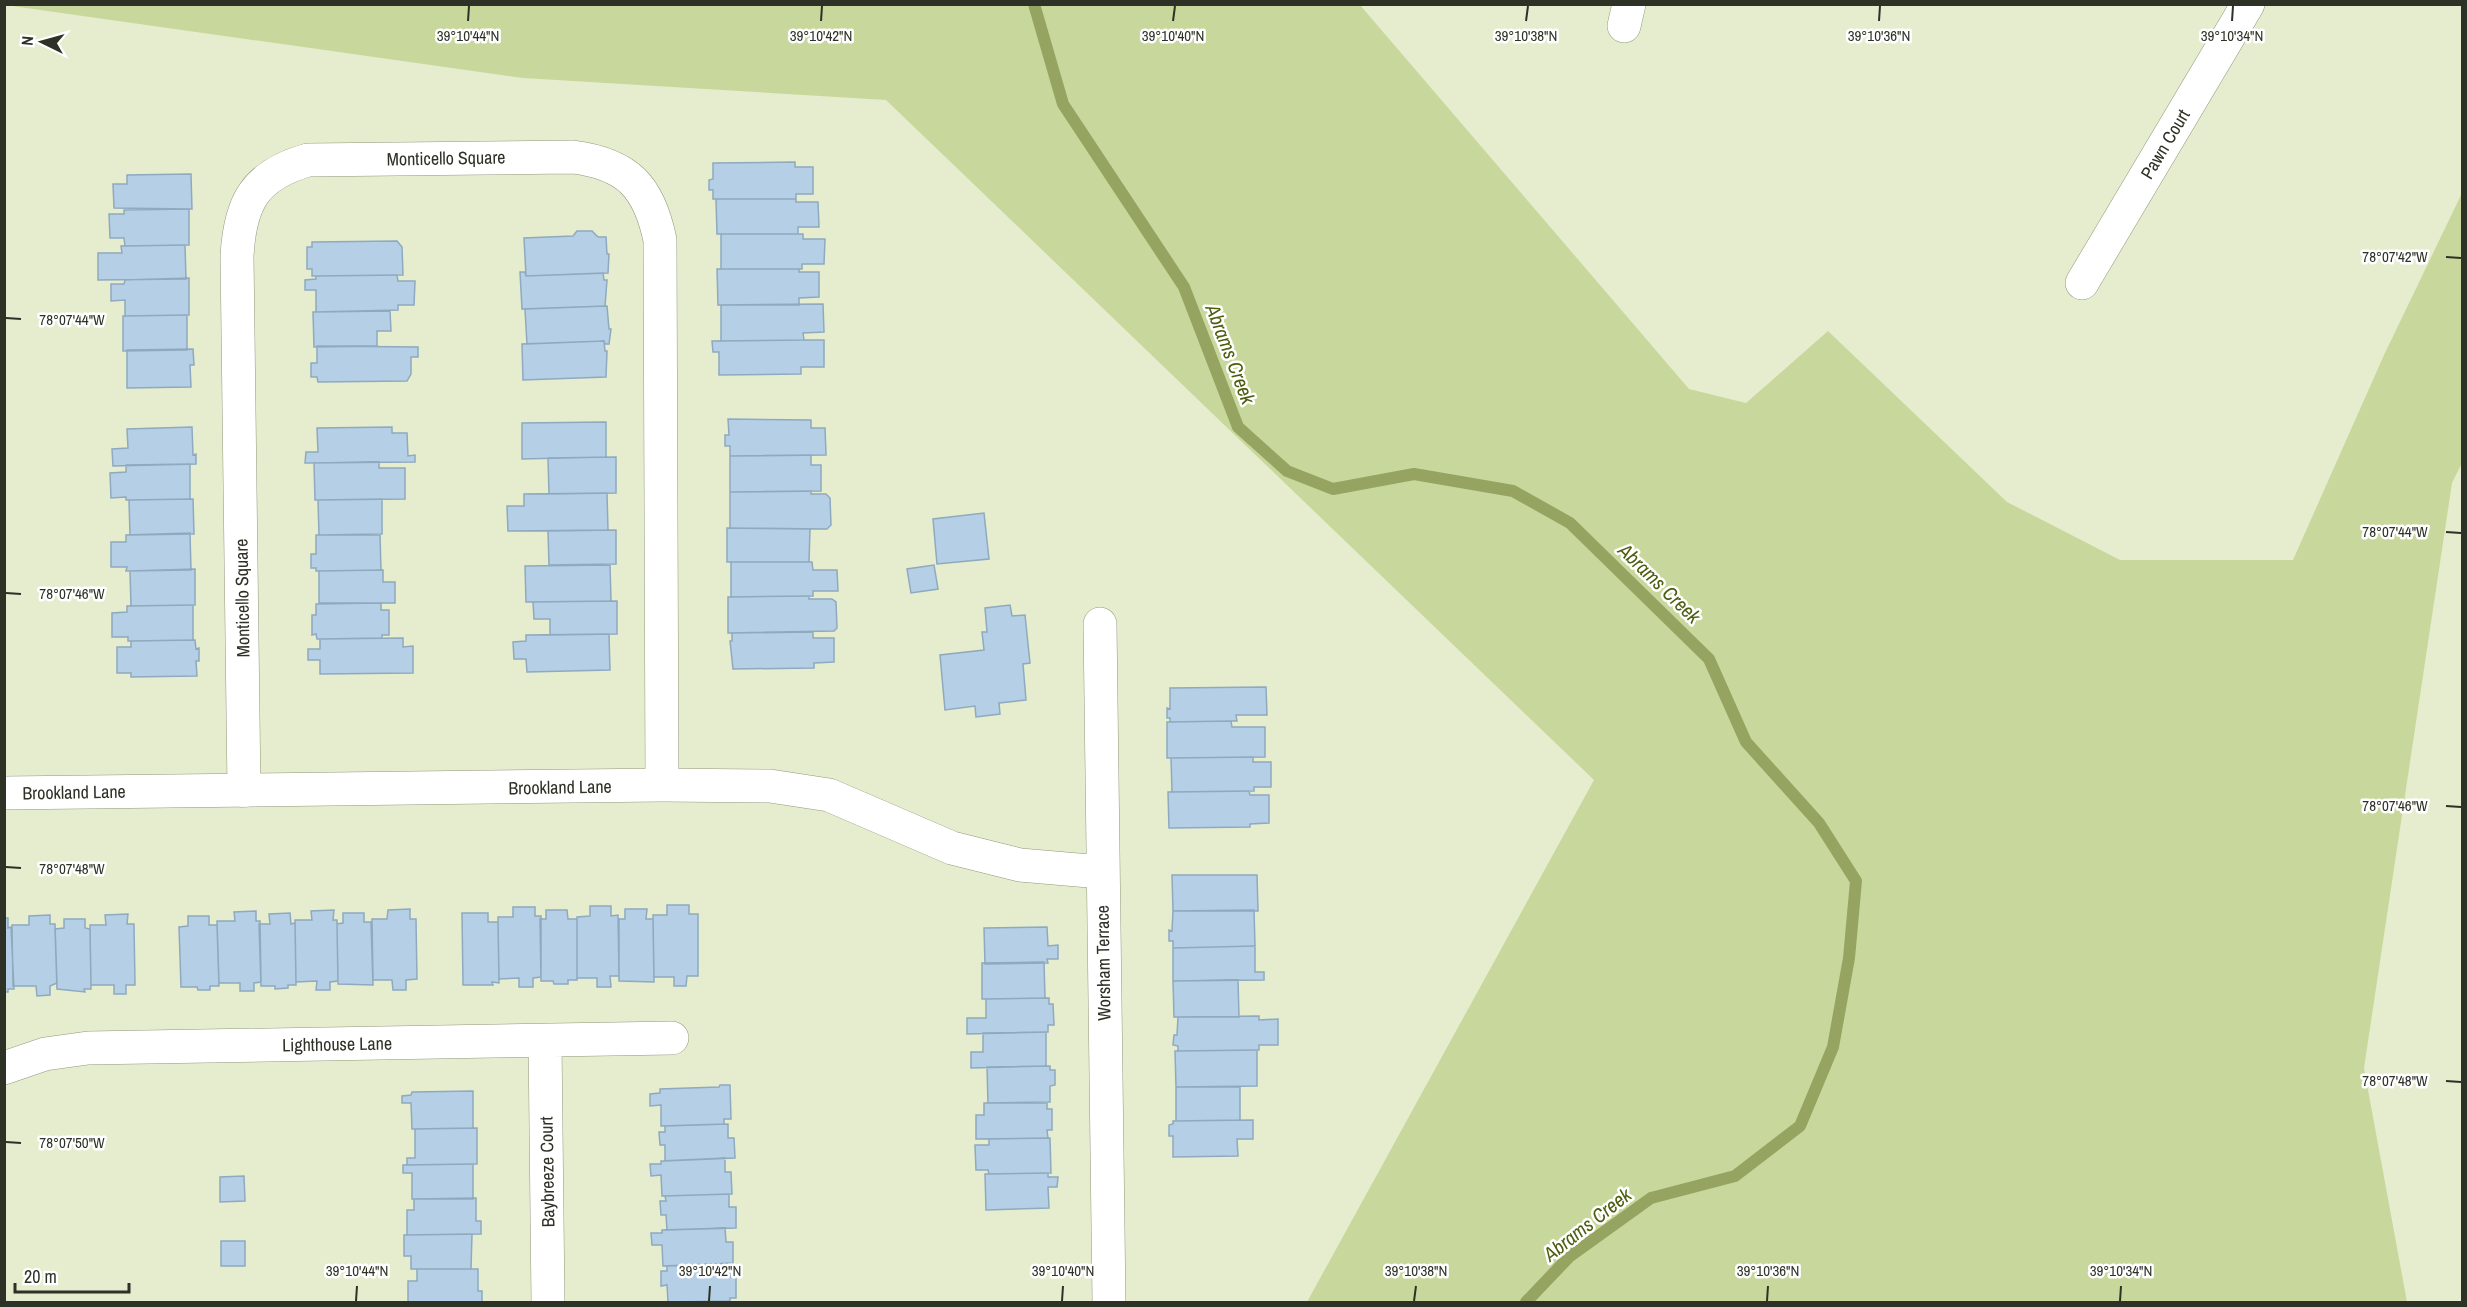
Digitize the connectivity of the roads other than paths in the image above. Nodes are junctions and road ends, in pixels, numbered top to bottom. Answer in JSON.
{"nodes":[{"id":1,"x":2248,"y":4,"type":"edge"},
{"id":2,"x":2082,"y":283,"type":"dead end"},
{"id":3,"x":1100,"y":624,"type":"dead end"},
{"id":4,"x":662,"y":785,"type":"junction"},
{"id":5,"x":244,"y":791,"type":"junction"},
{"id":6,"x":4,"y":793,"type":"edge"},
{"id":7,"x":1101,"y":872,"type":"junction"},
{"id":8,"x":672,"y":1038,"type":"dead end"},
{"id":9,"x":545,"y":1041,"type":"junction"},
{"id":10,"x":4,"y":1068,"type":"edge"},
{"id":11,"x":549,"y":1302,"type":"edge"},
{"id":12,"x":1109,"y":1302,"type":"edge"}],
"edges":[{"from":1,"to":2,"type":"street","name":"Pawn Court"},
{"from":3,"to":7,"type":"street","name":"Worsham Terrace"},
{"from":4,"to":5,"type":"street","name":"Brookland Lane"},
{"from":4,"to":5,"type":"street","name":"Monticello Square"},
{"from":4,"to":7,"type":"street","name":"Brookland Lane"},
{"from":5,"to":6,"type":"street","name":"Brookland Lane"},
{"from":7,"to":12,"type":"street","name":"Worsham Terrace"},
{"from":8,"to":9,"type":"street","name":"Lighthouse Lane"},
{"from":9,"to":10,"type":"street","name":"Lighthouse Lane"},
{"from":9,"to":11,"type":"street","name":"Baybreeze Court"}]}
